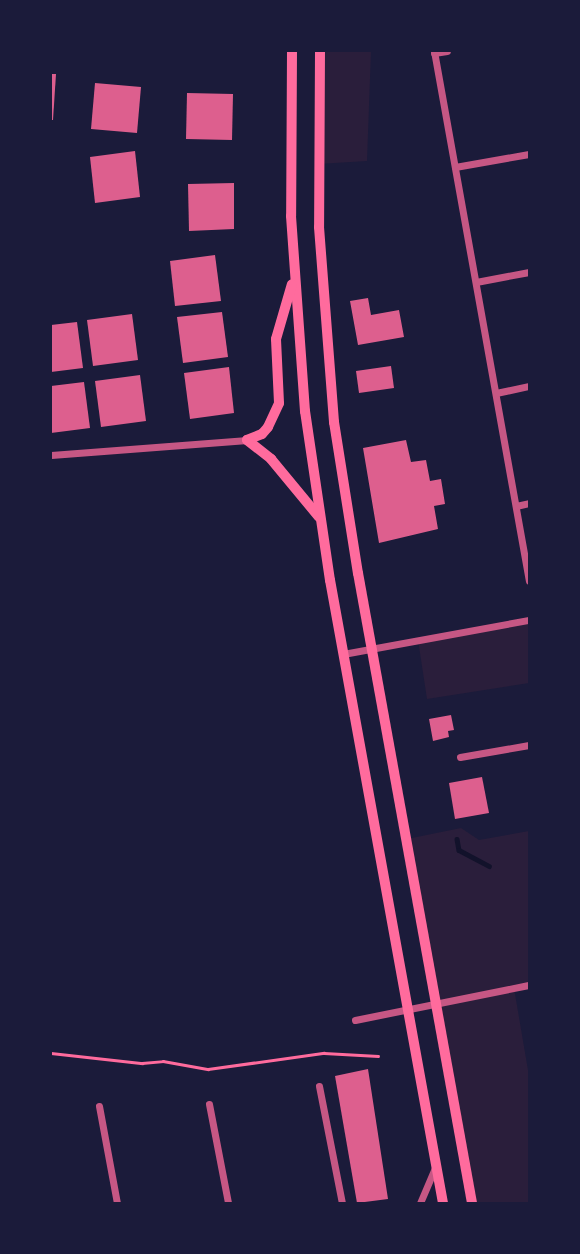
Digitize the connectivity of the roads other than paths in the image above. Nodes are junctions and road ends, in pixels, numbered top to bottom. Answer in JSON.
{"nodes":[{"id":1,"x":292,"y":51,"type":"edge"},
{"id":2,"x":320,"y":51,"type":"edge"},
{"id":3,"x":447,"y":51,"type":"edge"},
{"id":4,"x":434,"y":52,"type":"edge"},
{"id":5,"x":529,"y":154,"type":"edge"},
{"id":6,"x":455,"y":167,"type":"junction"},
{"id":7,"x":529,"y":272,"type":"edge"},
{"id":8,"x":294,"y":278,"type":"junction"},
{"id":9,"x":476,"y":282,"type":"junction"},
{"id":10,"x":529,"y":386,"type":"edge"},
{"id":11,"x":496,"y":393,"type":"junction"},
{"id":12,"x":247,"y":440,"type":"junction"},
{"id":13,"x":51,"y":455,"type":"edge"},
{"id":14,"x":529,"y":503,"type":"edge"},
{"id":15,"x":516,"y":506,"type":"junction"},
{"id":16,"x":320,"y":518,"type":"junction"},
{"id":17,"x":529,"y":581,"type":"edge"},
{"id":18,"x":529,"y":620,"type":"edge"},
{"id":19,"x":372,"y":648,"type":"junction"},
{"id":20,"x":343,"y":654,"type":"junction"},
{"id":21,"x":529,"y":745,"type":"edge"},
{"id":22,"x":460,"y":757,"type":"dead end"},
{"id":23,"x":529,"y":985,"type":"edge"},
{"id":24,"x":436,"y":1003,"type":"junction"},
{"id":25,"x":408,"y":1008,"type":"junction"},
{"id":26,"x":355,"y":1020,"type":"dead end"},
{"id":27,"x":319,"y":1086,"type":"dead end"},
{"id":28,"x":209,"y":1104,"type":"dead end"},
{"id":29,"x":99,"y":1106,"type":"dead end"},
{"id":30,"x":436,"y":1164,"type":"junction"},
{"id":31,"x":117,"y":1203,"type":"edge"},
{"id":32,"x":228,"y":1203,"type":"edge"},
{"id":33,"x":342,"y":1203,"type":"edge"},
{"id":34,"x":420,"y":1203,"type":"edge"},
{"id":35,"x":443,"y":1203,"type":"edge"},
{"id":36,"x":472,"y":1203,"type":"edge"}],
"edges":[{"from":1,"to":8,"type":"main road"},
{"from":2,"to":19,"type":"main road"},
{"from":3,"to":4,"type":"street"},
{"from":4,"to":6,"type":"street"},
{"from":5,"to":6,"type":"street"},
{"from":6,"to":9,"type":"street"},
{"from":7,"to":9,"type":"street"},
{"from":8,"to":12,"type":"main road"},
{"from":8,"to":16,"type":"main road"},
{"from":9,"to":11,"type":"street"},
{"from":10,"to":11,"type":"street"},
{"from":11,"to":15,"type":"street"},
{"from":12,"to":13,"type":"street"},
{"from":12,"to":16,"type":"main road"},
{"from":14,"to":15,"type":"street"},
{"from":15,"to":17,"type":"street"},
{"from":16,"to":20,"type":"main road"},
{"from":18,"to":19,"type":"street"},
{"from":19,"to":20,"type":"street"},
{"from":19,"to":24,"type":"main road"},
{"from":20,"to":25,"type":"main road"},
{"from":21,"to":22,"type":"street"},
{"from":23,"to":24,"type":"street"},
{"from":24,"to":25,"type":"street"},
{"from":24,"to":36,"type":"main road"},
{"from":25,"to":26,"type":"street"},
{"from":25,"to":30,"type":"main road"},
{"from":27,"to":33,"type":"street"},
{"from":28,"to":32,"type":"street"},
{"from":29,"to":31,"type":"street"},
{"from":30,"to":34,"type":"street"},
{"from":30,"to":35,"type":"main road"}]}
